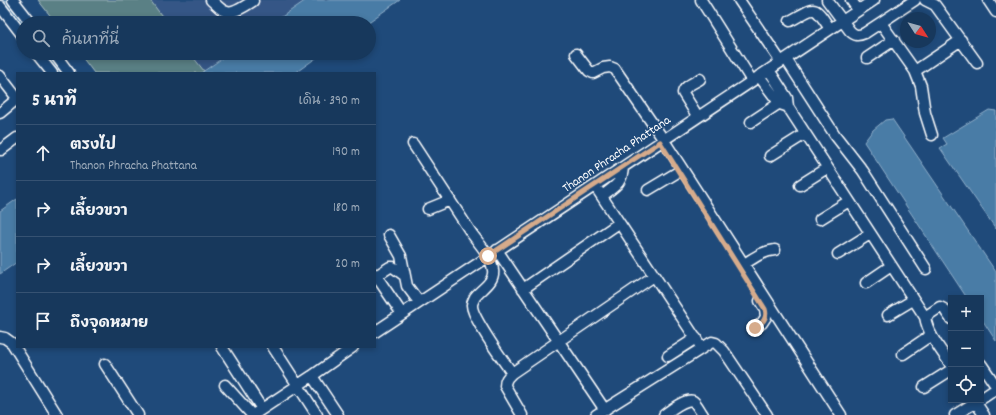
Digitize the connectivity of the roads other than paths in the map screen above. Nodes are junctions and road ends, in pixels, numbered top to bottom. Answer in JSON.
{"nodes":[{"id":1,"x":13,"y":0,"type":"edge"},
{"id":2,"x":212,"y":0,"type":"edge"},
{"id":3,"x":701,"y":0,"type":"edge"},
{"id":4,"x":739,"y":0,"type":"edge"},
{"id":5,"x":826,"y":0,"type":"edge"},
{"id":6,"x":851,"y":0,"type":"edge"},
{"id":7,"x":874,"y":0,"type":"edge"},
{"id":8,"x":913,"y":0,"type":"edge"},
{"id":9,"x":925,"y":0,"type":"edge"},
{"id":10,"x":988,"y":0,"type":"edge"},
{"id":11,"x":253,"y":1,"type":"dead end"},
{"id":12,"x":0,"y":6,"type":"edge"},
{"id":13,"x":858,"y":10,"type":"junction"},
{"id":14,"x":996,"y":12,"type":"edge"},
{"id":15,"x":26,"y":16,"type":"edge"},
{"id":16,"x":790,"y":21,"type":"dead end"},
{"id":17,"x":842,"y":21,"type":"junction"},
{"id":18,"x":881,"y":23,"type":"junction"},
{"id":19,"x":16,"y":27,"type":"edge"},
{"id":20,"x":830,"y":29,"type":"junction"},
{"id":21,"x":894,"y":40,"type":"junction"},
{"id":22,"x":961,"y":40,"type":"junction"},
{"id":23,"x":576,"y":54,"type":"dead end"},
{"id":24,"x":867,"y":58,"type":"dead end"},
{"id":25,"x":42,"y":60,"type":"edge"},
{"id":26,"x":59,"y":60,"type":"edge"},
{"id":27,"x":783,"y":60,"type":"junction"},
{"id":28,"x":977,"y":63,"type":"dead end"},
{"id":29,"x":769,"y":70,"type":"junction"},
{"id":30,"x":915,"y":71,"type":"junction"},
{"id":31,"x":51,"y":72,"type":"edge"},
{"id":32,"x":68,"y":72,"type":"edge"},
{"id":33,"x":0,"y":76,"type":"edge"},
{"id":34,"x":700,"y":79,"type":"dead end"},
{"id":35,"x":756,"y":79,"type":"junction"},
{"id":36,"x":16,"y":98,"type":"edge"},
{"id":37,"x":16,"y":100,"type":"edge"},
{"id":38,"x":785,"y":103,"type":"junction"},
{"id":39,"x":0,"y":114,"type":"edge"},
{"id":40,"x":698,"y":117,"type":"junction"},
{"id":41,"x":751,"y":122,"type":"dead end"},
{"id":42,"x":805,"y":134,"type":"junction"},
{"id":43,"x":932,"y":135,"type":"dead end"},
{"id":44,"x":16,"y":139,"type":"edge"},
{"id":45,"x":661,"y":141,"type":"junction"},
{"id":46,"x":413,"y":144,"type":"dead end"},
{"id":47,"x":1,"y":150,"type":"edge"},
{"id":48,"x":770,"y":156,"type":"dead end"},
{"id":49,"x":623,"y":166,"type":"junction"},
{"id":50,"x":827,"y":168,"type":"junction"},
{"id":51,"x":678,"y":172,"type":"junction"},
{"id":52,"x":800,"y":185,"type":"dead end"},
{"id":53,"x":595,"y":186,"type":"junction"},
{"id":54,"x":648,"y":190,"type":"dead end"},
{"id":55,"x":602,"y":196,"type":"junction"},
{"id":56,"x":450,"y":200,"type":"junction"},
{"id":57,"x":849,"y":201,"type":"junction"},
{"id":58,"x":428,"y":209,"type":"dead end"},
{"id":59,"x":820,"y":220,"type":"dead end"},
{"id":60,"x":620,"y":223,"type":"junction"},
{"id":61,"x":870,"y":234,"type":"junction"},
{"id":62,"x":388,"y":235,"type":"dead end"},
{"id":63,"x":497,"y":250,"type":"junction"},
{"id":64,"x":775,"y":250,"type":"dead end"},
{"id":65,"x":838,"y":254,"type":"dead end"},
{"id":66,"x":488,"y":256,"type":"junction"},
{"id":67,"x":744,"y":264,"type":"junction"},
{"id":68,"x":892,"y":266,"type":"junction"},
{"id":69,"x":926,"y":269,"type":"dead end"},
{"id":70,"x":376,"y":275,"type":"edge"},
{"id":71,"x":405,"y":276,"type":"junction"},
{"id":72,"x":654,"y":276,"type":"junction"},
{"id":73,"x":866,"y":283,"type":"dead end"},
{"id":74,"x":523,"y":289,"type":"junction"},
{"id":75,"x":913,"y":300,"type":"junction"},
{"id":76,"x":419,"y":302,"type":"junction"},
{"id":77,"x":402,"y":314,"type":"junction"},
{"id":78,"x":888,"y":315,"type":"dead end"},
{"id":79,"x":948,"y":315,"type":"edge"},
{"id":80,"x":925,"y":318,"type":"junction"},
{"id":81,"x":755,"y":328,"type":"dead end"},
{"id":82,"x":376,"y":331,"type":"edge"},
{"id":83,"x":931,"y":335,"type":"junction"},
{"id":84,"x":0,"y":337,"type":"edge"},
{"id":85,"x":696,"y":338,"type":"junction"},
{"id":86,"x":558,"y":341,"type":"junction"},
{"id":87,"x":223,"y":348,"type":"edge"},
{"id":88,"x":274,"y":348,"type":"edge"},
{"id":89,"x":352,"y":348,"type":"edge"},
{"id":90,"x":702,"y":348,"type":"junction"},
{"id":91,"x":903,"y":354,"type":"dead end"},
{"id":92,"x":668,"y":356,"type":"dead end"},
{"id":93,"x":948,"y":360,"type":"edge"},
{"id":94,"x":105,"y":364,"type":"dead end"},
{"id":95,"x":983,"y":367,"type":"edge"},
{"id":96,"x":948,"y":372,"type":"edge"},
{"id":97,"x":512,"y":373,"type":"junction"},
{"id":98,"x":312,"y":376,"type":"junction"},
{"id":99,"x":225,"y":385,"type":"dead end"},
{"id":100,"x":298,"y":385,"type":"junction"},
{"id":101,"x":924,"y":387,"type":"dead end"},
{"id":102,"x":996,"y":388,"type":"edge"},
{"id":103,"x":984,"y":396,"type":"edge"},
{"id":104,"x":973,"y":403,"type":"edge"},
{"id":105,"x":978,"y":403,"type":"edge"},
{"id":106,"x":262,"y":409,"type":"junction"},
{"id":107,"x":600,"y":412,"type":"edge"},
{"id":108,"x":57,"y":415,"type":"edge"},
{"id":109,"x":138,"y":415,"type":"edge"},
{"id":110,"x":253,"y":415,"type":"edge"},
{"id":111,"x":317,"y":415,"type":"edge"},
{"id":112,"x":338,"y":415,"type":"edge"},
{"id":113,"x":522,"y":415,"type":"edge"},
{"id":114,"x":664,"y":415,"type":"edge"},
{"id":115,"x":703,"y":415,"type":"edge"},
{"id":116,"x":766,"y":415,"type":"edge"},
{"id":117,"x":841,"y":415,"type":"edge"},
{"id":118,"x":955,"y":415,"type":"edge"},
{"id":119,"x":984,"y":415,"type":"edge"}],
"edges":[{"from":1,"to":15,"type":"street"},
{"from":2,"to":11,"type":"street"},
{"from":3,"to":35,"type":"street"},
{"from":4,"to":27,"type":"street"},
{"from":5,"to":17,"type":"street"},
{"from":6,"to":13,"type":"street"},
{"from":7,"to":13,"type":"street","name":"Thanon Phracha Phattana"},
{"from":8,"to":18,"type":"street"},
{"from":9,"to":22,"type":"street"},
{"from":10,"to":14,"type":"street"},
{"from":12,"to":19,"type":"street"},
{"from":13,"to":17,"type":"street","name":"Thanon Phracha Phattana"},
{"from":16,"to":20,"type":"street"},
{"from":17,"to":18,"type":"street"},
{"from":17,"to":20,"type":"street","name":"Thanon Phracha Phattana"},
{"from":18,"to":21,"type":"street"},
{"from":20,"to":27,"type":"street","name":"Thanon Phracha Phattana"},
{"from":21,"to":24,"type":"street"},
{"from":21,"to":30,"type":"street"},
{"from":22,"to":28,"type":"street"},
{"from":22,"to":30,"type":"street"},
{"from":23,"to":45,"type":"street"},
{"from":25,"to":31,"type":"street"},
{"from":26,"to":32,"type":"street"},
{"from":27,"to":29,"type":"street","name":"Thanon Phracha Phattana"},
{"from":27,"to":69,"type":"street"},
{"from":29,"to":35,"type":"street","name":"Thanon Phracha Phattana"},
{"from":29,"to":38,"type":"street"},
{"from":30,"to":43,"type":"street"},
{"from":33,"to":36,"type":"street"},
{"from":34,"to":40,"type":"street"},
{"from":35,"to":38,"type":"street"},
{"from":35,"to":40,"type":"street","name":"Thanon Phracha Phattana"},
{"from":37,"to":39,"type":"street"},
{"from":38,"to":41,"type":"street"},
{"from":38,"to":42,"type":"street"},
{"from":40,"to":45,"type":"street","name":"Thanon Phracha Phattana"},
{"from":42,"to":48,"type":"street"},
{"from":42,"to":50,"type":"street"},
{"from":44,"to":47,"type":"street"},
{"from":45,"to":49,"type":"street","name":"Thanon Phracha Phattana"},
{"from":45,"to":51,"type":"street"},
{"from":45,"to":67,"type":"street"},
{"from":46,"to":56,"type":"street"},
{"from":49,"to":53,"type":"street","name":"Thanon Phracha Phattana"},
{"from":49,"to":55,"type":"street"},
{"from":50,"to":52,"type":"street"},
{"from":50,"to":57,"type":"street"},
{"from":51,"to":54,"type":"street"},
{"from":51,"to":81,"type":"street"},
{"from":53,"to":55,"type":"street"},
{"from":53,"to":63,"type":"street","name":"Thanon Phracha Phattana"},
{"from":55,"to":60,"type":"street"},
{"from":56,"to":58,"type":"street"},
{"from":56,"to":66,"type":"street"},
{"from":57,"to":59,"type":"street"},
{"from":57,"to":61,"type":"street"},
{"from":60,"to":72,"type":"street"},
{"from":60,"to":74,"type":"street"},
{"from":61,"to":65,"type":"street"},
{"from":61,"to":68,"type":"street"},
{"from":62,"to":71,"type":"street"},
{"from":63,"to":66,"type":"street","name":"Thanon Phracha Phattana"},
{"from":63,"to":74,"type":"street"},
{"from":64,"to":67,"type":"street"},
{"from":66,"to":76,"type":"street","name":"Thanon Phracha Phattana"},
{"from":66,"to":97,"type":"street"},
{"from":67,"to":117,"type":"street"},
{"from":68,"to":73,"type":"street"},
{"from":68,"to":75,"type":"street"},
{"from":70,"to":71,"type":"street"},
{"from":70,"to":77,"type":"street"},
{"from":71,"to":76,"type":"street"},
{"from":72,"to":85,"type":"street"},
{"from":72,"to":86,"type":"street"},
{"from":74,"to":86,"type":"street"},
{"from":75,"to":78,"type":"street"},
{"from":75,"to":80,"type":"street"},
{"from":76,"to":77,"type":"street","name":"Thanon Phracha Phattana"},
{"from":77,"to":82,"type":"street","name":"Thanon Phracha Phattana"},
{"from":79,"to":80,"type":"street"},
{"from":80,"to":83,"type":"street"},
{"from":83,"to":91,"type":"street"},
{"from":83,"to":93,"type":"street"},
{"from":84,"to":108,"type":"street"},
{"from":85,"to":90,"type":"street"},
{"from":85,"to":92,"type":"street"},
{"from":86,"to":97,"type":"street"},
{"from":86,"to":107,"type":"street"},
{"from":87,"to":106,"type":"street"},
{"from":88,"to":100,"type":"street"},
{"from":89,"to":98,"type":"street"},
{"from":90,"to":107,"type":"street"},
{"from":90,"to":116,"type":"street"},
{"from":94,"to":109,"type":"street"},
{"from":95,"to":102,"type":"street"},
{"from":96,"to":101,"type":"street"},
{"from":97,"to":113,"type":"street"},
{"from":98,"to":100,"type":"street"},
{"from":98,"to":112,"type":"street"},
{"from":99,"to":110,"type":"street"},
{"from":100,"to":106,"type":"street"},
{"from":100,"to":111,"type":"street"},
{"from":102,"to":103,"type":"street"},
{"from":104,"to":118,"type":"street"},
{"from":105,"to":119,"type":"street"},
{"from":106,"to":110,"type":"street"},
{"from":114,"to":115,"type":"street"}]}
